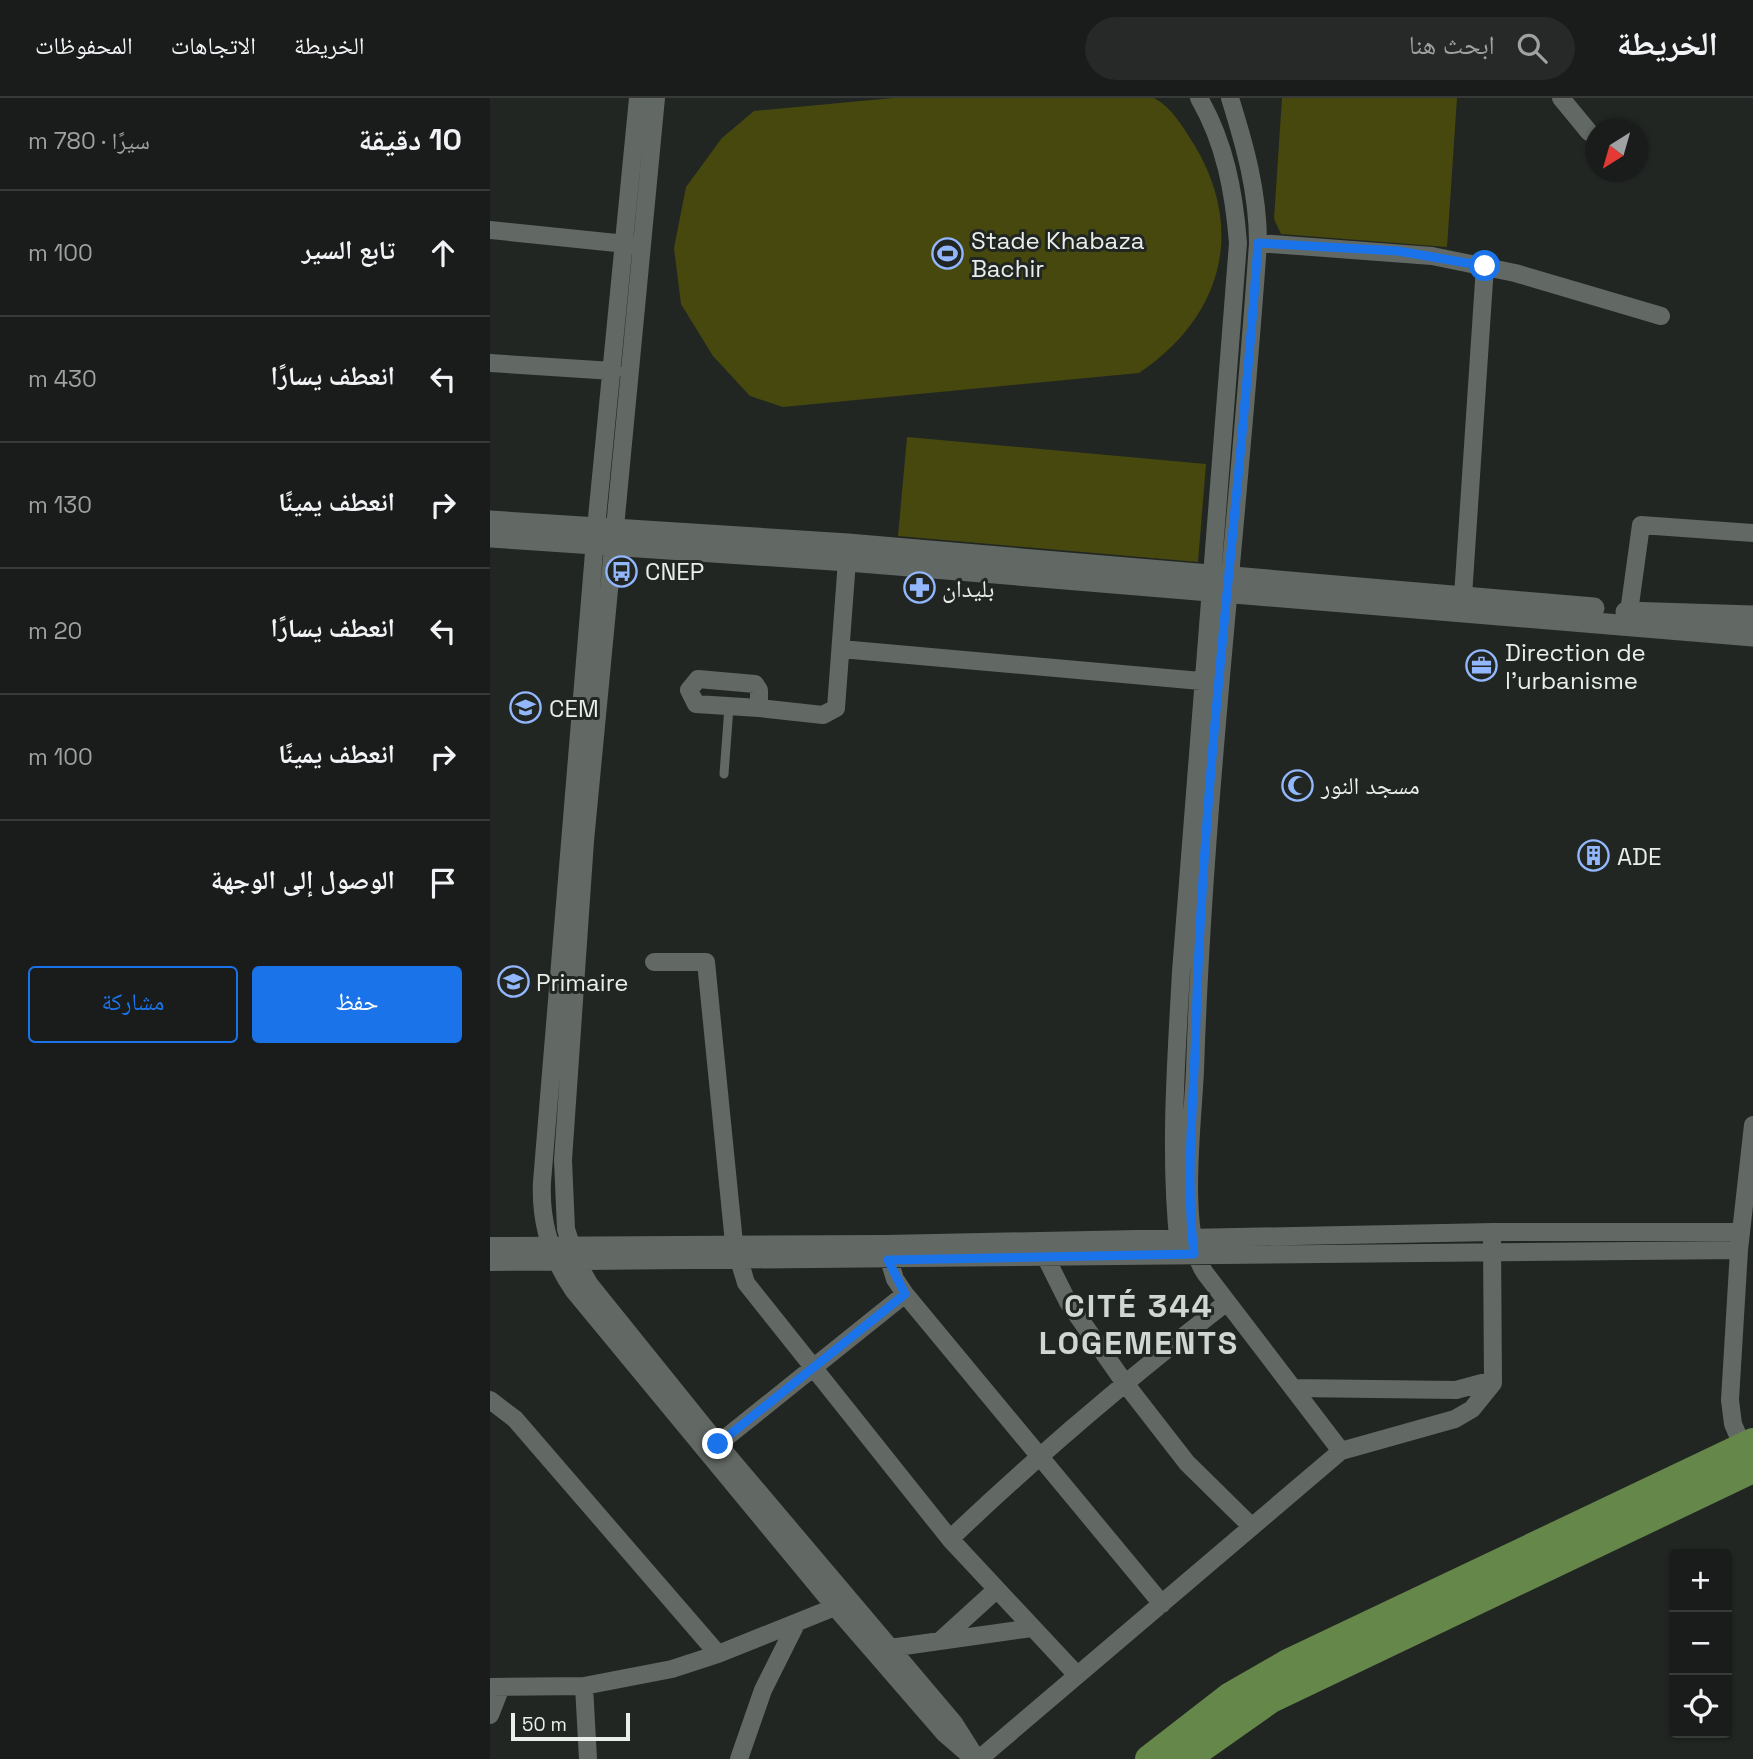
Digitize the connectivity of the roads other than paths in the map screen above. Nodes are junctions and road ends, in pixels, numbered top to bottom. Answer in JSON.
{"nodes":[{"id":1,"x":638,"y":98,"type":"edge"},
{"id":2,"x":656,"y":98,"type":"edge"},
{"id":3,"x":1199,"y":98,"type":"edge"},
{"id":4,"x":1230,"y":98,"type":"edge"},
{"id":5,"x":1561,"y":98,"type":"edge"},
{"id":6,"x":1585,"y":127,"type":"edge"},
{"id":7,"x":490,"y":230,"type":"edge"},
{"id":8,"x":1258,"y":243,"type":"junction"},
{"id":9,"x":634,"y":245,"type":"junction"},
{"id":10,"x":1485,"y":266,"type":"junction"},
{"id":11,"x":1661,"y":316,"type":"dead end"},
{"id":12,"x":490,"y":363,"type":"edge"},
{"id":13,"x":613,"y":371,"type":"junction"},
{"id":14,"x":490,"y":521,"type":"edge"},
{"id":15,"x":1753,"y":533,"type":"edge"},
{"id":16,"x":606,"y":536,"type":"junction"},
{"id":17,"x":490,"y":537,"type":"edge"},
{"id":18,"x":848,"y":552,"type":"junction"},
{"id":19,"x":1218,"y":584,"type":"junction"},
{"id":20,"x":1463,"y":596,"type":"junction"},
{"id":21,"x":1629,"y":612,"type":"junction"},
{"id":22,"x":1753,"y":616,"type":"edge"},
{"id":23,"x":1753,"y":636,"type":"edge"},
{"id":24,"x":841,"y":649,"type":"junction"},
{"id":25,"x":1211,"y":682,"type":"junction"},
{"id":26,"x":729,"y":707,"type":"junction"},
{"id":27,"x":759,"y":708,"type":"junction"},
{"id":28,"x":724,"y":774,"type":"dead end"},
{"id":29,"x":1194,"y":897,"type":"junction"},
{"id":30,"x":654,"y":962,"type":"dead end"},
{"id":31,"x":1175,"y":1072,"type":"junction"},
{"id":32,"x":1195,"y":1072,"type":"junction"},
{"id":33,"x":1753,"y":1125,"type":"edge"},
{"id":34,"x":1492,"y":1241,"type":"junction"},
{"id":35,"x":1740,"y":1241,"type":"junction"},
{"id":36,"x":490,"y":1246,"type":"edge"},
{"id":37,"x":1186,"y":1246,"type":"junction"},
{"id":38,"x":1041,"y":1249,"type":"junction"},
{"id":39,"x":735,"y":1251,"type":"junction"},
{"id":40,"x":886,"y":1252,"type":"junction"},
{"id":41,"x":553,"y":1253,"type":"junction"},
{"id":42,"x":573,"y":1253,"type":"junction"},
{"id":43,"x":490,"y":1262,"type":"edge"},
{"id":44,"x":905,"y":1294,"type":"junction"},
{"id":45,"x":1227,"y":1302,"type":"junction"},
{"id":46,"x":811,"y":1365,"type":"junction"},
{"id":47,"x":1493,"y":1380,"type":"junction"},
{"id":48,"x":1124,"y":1381,"type":"junction"},
{"id":49,"x":1293,"y":1388,"type":"junction"},
{"id":50,"x":490,"y":1400,"type":"edge"},
{"id":51,"x":718,"y":1444,"type":"junction"},
{"id":52,"x":1341,"y":1451,"type":"junction"},
{"id":53,"x":1037,"y":1456,"type":"junction"},
{"id":54,"x":1750,"y":1456,"type":"edge"},
{"id":55,"x":1252,"y":1527,"type":"junction"},
{"id":56,"x":950,"y":1539,"type":"junction"},
{"id":57,"x":996,"y":1590,"type":"junction"},
{"id":58,"x":1162,"y":1604,"type":"junction"},
{"id":59,"x":835,"y":1607,"type":"junction"},
{"id":60,"x":796,"y":1624,"type":"junction"},
{"id":61,"x":1032,"y":1628,"type":"junction"},
{"id":62,"x":941,"y":1640,"type":"junction"},
{"id":63,"x":890,"y":1648,"type":"junction"},
{"id":64,"x":718,"y":1654,"type":"junction"},
{"id":65,"x":1077,"y":1675,"type":"junction"},
{"id":66,"x":583,"y":1686,"type":"junction"},
{"id":67,"x":496,"y":1687,"type":"edge"},
{"id":68,"x":490,"y":1715,"type":"edge"},
{"id":69,"x":588,"y":1759,"type":"edge"},
{"id":70,"x":739,"y":1759,"type":"edge"},
{"id":71,"x":976,"y":1759,"type":"edge"},
{"id":72,"x":1149,"y":1759,"type":"edge"},
{"id":73,"x":1186,"y":1759,"type":"edge"}],
"edges":[{"from":1,"to":9,"type":"street"},
{"from":2,"to":9,"type":"street"},
{"from":3,"to":19,"type":"street"},
{"from":4,"to":8,"type":"street"},
{"from":5,"to":6,"type":"street"},
{"from":7,"to":9,"type":"street"},
{"from":8,"to":10,"type":"street"},
{"from":8,"to":19,"type":"street"},
{"from":9,"to":13,"type":"street"},
{"from":9,"to":16,"type":"street"},
{"from":10,"to":11,"type":"street"},
{"from":10,"to":20,"type":"street"},
{"from":12,"to":13,"type":"street"},
{"from":13,"to":16,"type":"street"},
{"from":14,"to":16,"type":"street"},
{"from":15,"to":21,"type":"street"},
{"from":16,"to":17,"type":"street"},
{"from":16,"to":18,"type":"street"},
{"from":16,"to":41,"type":"street"},
{"from":16,"to":42,"type":"street"},
{"from":18,"to":19,"type":"street"},
{"from":18,"to":24,"type":"street"},
{"from":19,"to":20,"type":"street"},
{"from":19,"to":23,"type":"street"},
{"from":19,"to":25,"type":"street"},
{"from":20,"to":21,"type":"street"},
{"from":21,"to":22,"type":"street"},
{"from":24,"to":25,"type":"street"},
{"from":24,"to":27,"type":"street"},
{"from":25,"to":29,"type":"street"},
{"from":26,"to":27,"type":"street"},
{"from":26,"to":27,"type":"street"},
{"from":26,"to":28,"type":"lane"},
{"from":29,"to":31,"type":"street"},
{"from":29,"to":32,"type":"street"},
{"from":30,"to":39,"type":"street"},
{"from":31,"to":32,"type":"street"},
{"from":31,"to":37,"type":"street"},
{"from":32,"to":37,"type":"street"},
{"from":33,"to":35,"type":"street"},
{"from":34,"to":35,"type":"street"},
{"from":34,"to":37,"type":"street"},
{"from":34,"to":47,"type":"street"},
{"from":35,"to":54,"type":"street"},
{"from":36,"to":41,"type":"street"},
{"from":37,"to":38,"type":"street"},
{"from":37,"to":45,"type":"street"},
{"from":38,"to":40,"type":"street"},
{"from":38,"to":48,"type":"street"},
{"from":39,"to":40,"type":"street"},
{"from":39,"to":42,"type":"street"},
{"from":39,"to":46,"type":"street"},
{"from":40,"to":44,"type":"street"},
{"from":41,"to":42,"type":"street"},
{"from":41,"to":43,"type":"street"},
{"from":41,"to":59,"type":"street"},
{"from":42,"to":51,"type":"street"},
{"from":44,"to":46,"type":"street"},
{"from":44,"to":53,"type":"street"},
{"from":45,"to":48,"type":"street"},
{"from":45,"to":49,"type":"street"},
{"from":46,"to":51,"type":"street"},
{"from":46,"to":56,"type":"street"},
{"from":47,"to":49,"type":"street"},
{"from":47,"to":52,"type":"street"},
{"from":48,"to":53,"type":"street"},
{"from":48,"to":55,"type":"street"},
{"from":49,"to":52,"type":"street"},
{"from":50,"to":64,"type":"street"},
{"from":51,"to":63,"type":"street"},
{"from":52,"to":55,"type":"street"},
{"from":53,"to":56,"type":"street"},
{"from":53,"to":58,"type":"street"},
{"from":54,"to":72,"type":"main road"},
{"from":54,"to":73,"type":"main road"},
{"from":55,"to":58,"type":"street"},
{"from":56,"to":57,"type":"street"},
{"from":57,"to":61,"type":"street"},
{"from":57,"to":62,"type":"street"},
{"from":58,"to":65,"type":"street"},
{"from":59,"to":60,"type":"street"},
{"from":59,"to":71,"type":"street"},
{"from":60,"to":64,"type":"street"},
{"from":60,"to":70,"type":"street"},
{"from":61,"to":62,"type":"street"},
{"from":61,"to":65,"type":"street"},
{"from":62,"to":63,"type":"street"},
{"from":63,"to":71,"type":"street"},
{"from":64,"to":66,"type":"street"},
{"from":65,"to":71,"type":"street"},
{"from":66,"to":67,"type":"street"},
{"from":66,"to":69,"type":"street"},
{"from":67,"to":68,"type":"street"}]}
